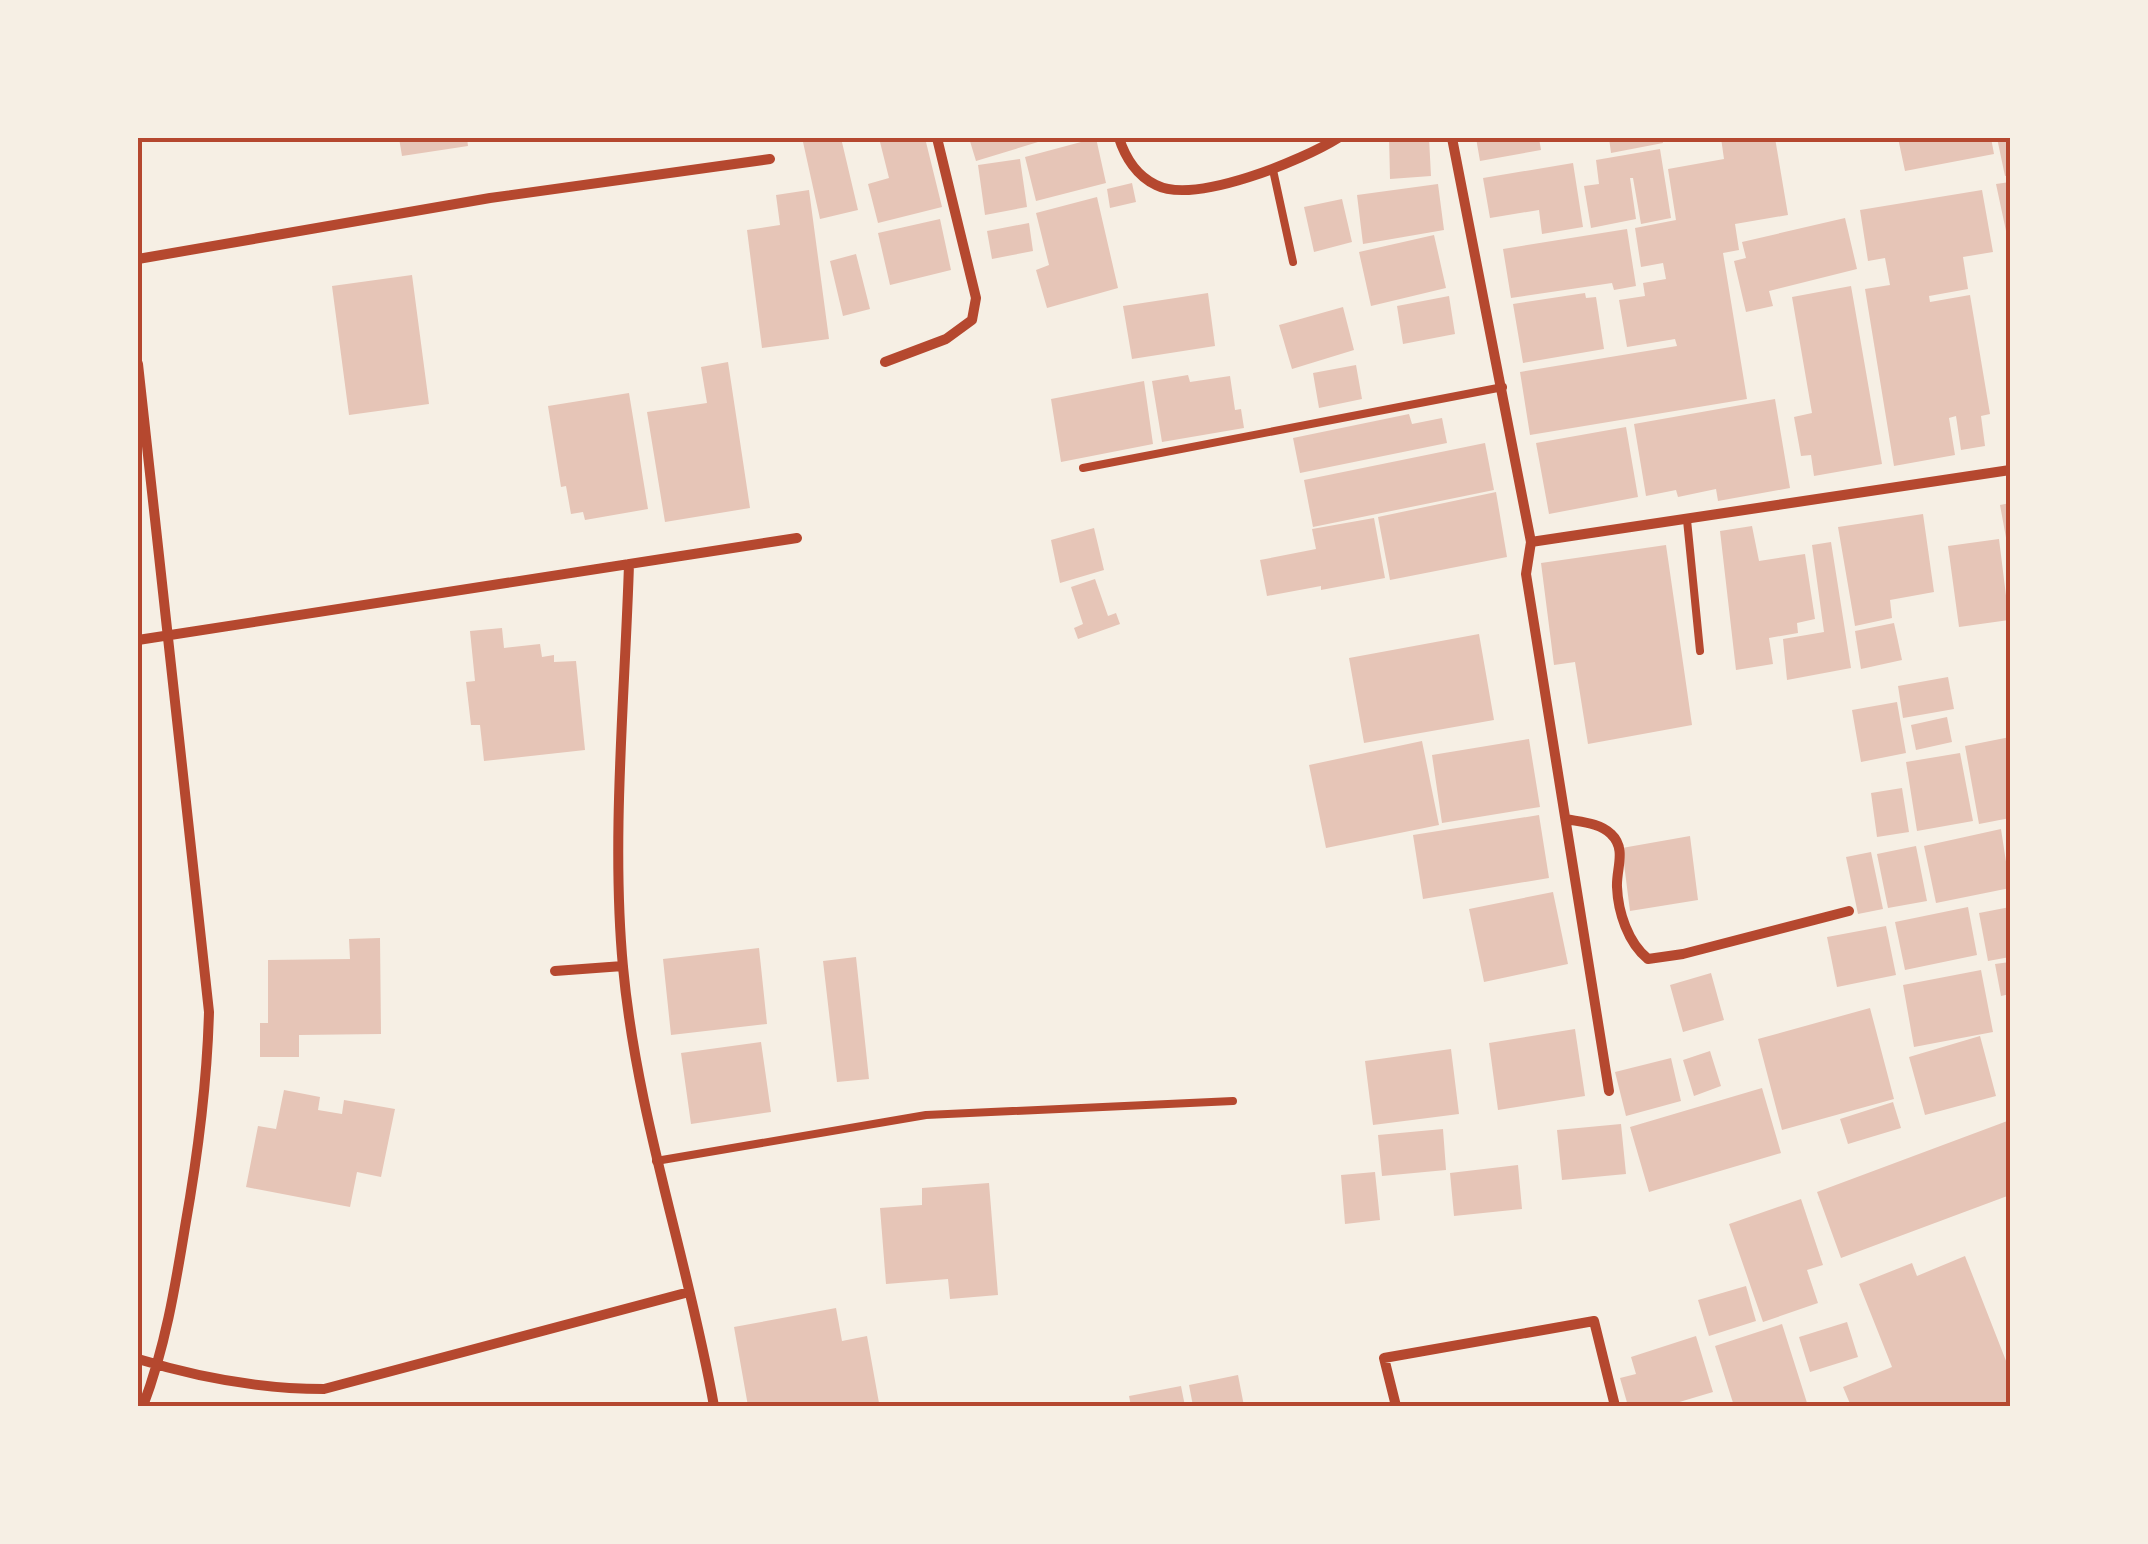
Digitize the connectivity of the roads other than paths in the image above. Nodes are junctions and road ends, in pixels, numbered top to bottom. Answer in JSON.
{"nodes":[{"id":1,"x":937,"y":138,"type":"edge"},
{"id":2,"x":1119,"y":138,"type":"edge"},
{"id":3,"x":1338,"y":138,"type":"edge"},
{"id":4,"x":1452,"y":138,"type":"edge"},
{"id":5,"x":770,"y":159,"type":"dead end"},
{"id":6,"x":1273,"y":170,"type":"junction"},
{"id":7,"x":138,"y":259,"type":"edge"},
{"id":8,"x":1293,"y":262,"type":"dead end"},
{"id":9,"x":886,"y":362,"type":"dead end"},
{"id":10,"x":138,"y":364,"type":"edge"},
{"id":11,"x":1503,"y":387,"type":"junction"},
{"id":12,"x":1083,"y":468,"type":"dead end"},
{"id":13,"x":2010,"y":470,"type":"edge"},
{"id":14,"x":1687,"y":520,"type":"junction"},
{"id":15,"x":797,"y":538,"type":"dead end"},
{"id":16,"x":1531,"y":542,"type":"junction"},
{"id":17,"x":629,"y":564,"type":"junction"},
{"id":18,"x":166,"y":636,"type":"junction"},
{"id":19,"x":138,"y":640,"type":"edge"},
{"id":20,"x":1700,"y":650,"type":"dead end"},
{"id":21,"x":1566,"y":820,"type":"junction"},
{"id":22,"x":1848,"y":911,"type":"dead end"},
{"id":23,"x":623,"y":966,"type":"junction"},
{"id":24,"x":555,"y":971,"type":"dead end"},
{"id":25,"x":1609,"y":1091,"type":"dead end"},
{"id":26,"x":1232,"y":1102,"type":"dead end"},
{"id":27,"x":656,"y":1161,"type":"junction"},
{"id":28,"x":689,"y":1292,"type":"junction"},
{"id":29,"x":138,"y":1359,"type":"edge"},
{"id":30,"x":158,"y":1366,"type":"junction"},
{"id":31,"x":143,"y":1406,"type":"edge"},
{"id":32,"x":714,"y":1406,"type":"edge"},
{"id":33,"x":1396,"y":1406,"type":"edge"},
{"id":34,"x":1615,"y":1406,"type":"edge"}],
"edges":[{"from":1,"to":9,"type":"street"},
{"from":2,"to":6,"type":"street"},
{"from":3,"to":6,"type":"street"},
{"from":4,"to":11,"type":"street"},
{"from":5,"to":7,"type":"street"},
{"from":6,"to":8,"type":"lane"},
{"from":10,"to":18,"type":"street"},
{"from":11,"to":12,"type":"lane"},
{"from":11,"to":16,"type":"street"},
{"from":13,"to":14,"type":"street"},
{"from":14,"to":16,"type":"street"},
{"from":14,"to":20,"type":"lane"},
{"from":15,"to":17,"type":"street"},
{"from":16,"to":21,"type":"street"},
{"from":17,"to":18,"type":"street"},
{"from":17,"to":23,"type":"street"},
{"from":18,"to":19,"type":"street"},
{"from":18,"to":30,"type":"street"},
{"from":21,"to":22,"type":"street"},
{"from":21,"to":25,"type":"street"},
{"from":23,"to":24,"type":"street"},
{"from":23,"to":27,"type":"street"},
{"from":26,"to":27,"type":"lane"},
{"from":27,"to":28,"type":"street"},
{"from":28,"to":30,"type":"street"},
{"from":28,"to":32,"type":"street"},
{"from":29,"to":30,"type":"street"},
{"from":30,"to":31,"type":"street"},
{"from":33,"to":34,"type":"street"}]}
